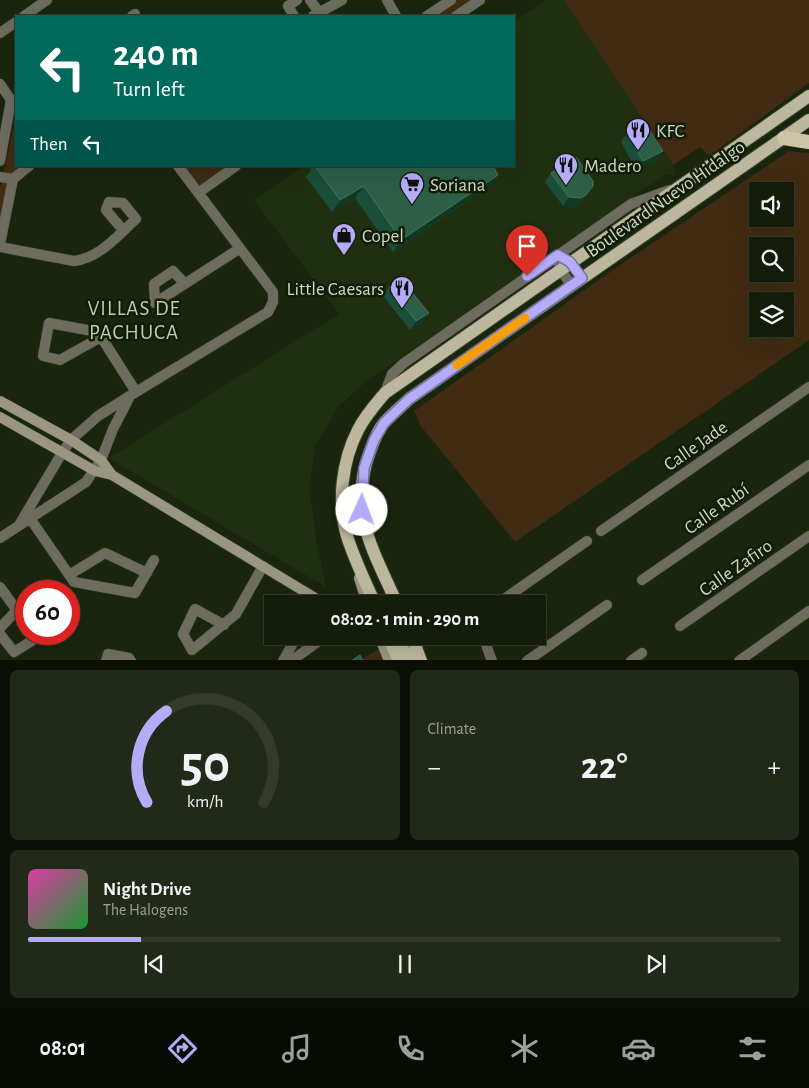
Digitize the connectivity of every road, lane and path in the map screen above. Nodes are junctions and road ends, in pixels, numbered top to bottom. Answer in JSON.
{"nodes":[{"id":1,"x":48,"y":0,"type":"edge"},
{"id":2,"x":297,"y":0,"type":"edge"},
{"id":3,"x":310,"y":0,"type":"edge"},
{"id":4,"x":342,"y":0,"type":"edge"},
{"id":5,"x":387,"y":0,"type":"edge"},
{"id":6,"x":451,"y":0,"type":"edge"},
{"id":7,"x":480,"y":0,"type":"edge"},
{"id":8,"x":316,"y":14,"type":"edge"},
{"id":9,"x":26,"y":15,"type":"edge"},
{"id":10,"x":293,"y":15,"type":"edge"},
{"id":11,"x":395,"y":15,"type":"edge"},
{"id":12,"x":428,"y":15,"type":"edge"},
{"id":13,"x":458,"y":15,"type":"edge"},
{"id":14,"x":15,"y":23,"type":"edge"},
{"id":15,"x":0,"y":33,"type":"edge"},
{"id":16,"x":0,"y":84,"type":"edge"},
{"id":17,"x":809,"y":96,"type":"edge"},
{"id":18,"x":14,"y":100,"type":"edge"},
{"id":19,"x":809,"y":120,"type":"edge"},
{"id":20,"x":784,"y":138,"type":"junction"},
{"id":21,"x":809,"y":142,"type":"edge"},
{"id":22,"x":0,"y":161,"type":"edge"},
{"id":23,"x":28,"y":167,"type":"edge"},
{"id":24,"x":179,"y":167,"type":"edge"},
{"id":25,"x":235,"y":167,"type":"edge"},
{"id":26,"x":0,"y":177,"type":"edge"},
{"id":27,"x":13,"y":179,"type":"junction"},
{"id":28,"x":680,"y":186,"type":"junction"},
{"id":29,"x":198,"y":193,"type":"junction"},
{"id":30,"x":123,"y":230,"type":"dead end"},
{"id":31,"x":0,"y":246,"type":"edge"},
{"id":32,"x":239,"y":249,"type":"junction"},
{"id":33,"x":558,"y":255,"type":"junction"},
{"id":34,"x":565,"y":265,"type":"junction"},
{"id":35,"x":577,"y":282,"type":"junction"},
{"id":36,"x":185,"y":284,"type":"junction"},
{"id":37,"x":101,"y":337,"type":"junction"},
{"id":38,"x":809,"y":387,"type":"edge"},
{"id":39,"x":385,"y":393,"type":"junction"},
{"id":40,"x":133,"y":394,"type":"junction"},
{"id":41,"x":0,"y":402,"type":"edge"},
{"id":42,"x":98,"y":416,"type":"junction"},
{"id":43,"x":0,"y":417,"type":"edge"},
{"id":44,"x":113,"y":429,"type":"junction"},
{"id":45,"x":71,"y":440,"type":"junction"},
{"id":46,"x":62,"y":453,"type":"junction"},
{"id":47,"x":101,"y":460,"type":"junction"},
{"id":48,"x":809,"y":465,"type":"edge"},
{"id":49,"x":95,"y":471,"type":"junction"},
{"id":50,"x":112,"y":474,"type":"junction"},
{"id":51,"x":36,"y":499,"type":"junction"},
{"id":52,"x":47,"y":506,"type":"junction"},
{"id":53,"x":28,"y":516,"type":"junction"},
{"id":54,"x":601,"y":531,"type":"dead end"},
{"id":55,"x":809,"y":536,"type":"edge"},
{"id":56,"x":0,"y":538,"type":"edge"},
{"id":57,"x":587,"y":541,"type":"dead end"},
{"id":58,"x":154,"y":560,"type":"dead end"},
{"id":59,"x":358,"y":564,"type":"junction"},
{"id":60,"x":263,"y":566,"type":"junction"},
{"id":61,"x":147,"y":573,"type":"junction"},
{"id":62,"x":69,"y":575,"type":"junction"},
{"id":63,"x":642,"y":580,"type":"dead end"},
{"id":64,"x":0,"y":587,"type":"edge"},
{"id":65,"x":308,"y":595,"type":"edge"},
{"id":66,"x":364,"y":595,"type":"edge"},
{"id":67,"x":371,"y":595,"type":"edge"},
{"id":68,"x":394,"y":595,"type":"edge"},
{"id":69,"x":510,"y":595,"type":"edge"},
{"id":70,"x":607,"y":605,"type":"dead end"},
{"id":71,"x":15,"y":610,"type":"edge"},
{"id":72,"x":809,"y":611,"type":"edge"},
{"id":73,"x":15,"y":612,"type":"edge"},
{"id":74,"x":224,"y":624,"type":"dead end"},
{"id":75,"x":680,"y":626,"type":"dead end"},
{"id":76,"x":0,"y":628,"type":"edge"},
{"id":77,"x":0,"y":634,"type":"edge"},
{"id":78,"x":26,"y":645,"type":"edge"},
{"id":79,"x":292,"y":645,"type":"edge"},
{"id":80,"x":305,"y":645,"type":"edge"},
{"id":81,"x":313,"y":645,"type":"edge"},
{"id":82,"x":378,"y":645,"type":"edge"},
{"id":83,"x":392,"y":645,"type":"edge"},
{"id":84,"x":399,"y":645,"type":"edge"},
{"id":85,"x":415,"y":645,"type":"edge"},
{"id":86,"x":486,"y":645,"type":"edge"},
{"id":87,"x":309,"y":648,"type":"junction"},
{"id":88,"x":642,"y":653,"type":"dead end"},
{"id":89,"x":387,"y":656,"type":"edge"},
{"id":90,"x":106,"y":660,"type":"edge"},
{"id":91,"x":131,"y":660,"type":"edge"},
{"id":92,"x":283,"y":660,"type":"edge"},
{"id":93,"x":291,"y":660,"type":"edge"},
{"id":94,"x":398,"y":660,"type":"edge"},
{"id":95,"x":413,"y":660,"type":"edge"},
{"id":96,"x":421,"y":660,"type":"edge"},
{"id":97,"x":492,"y":660,"type":"edge"},
{"id":98,"x":527,"y":660,"type":"edge"},
{"id":99,"x":631,"y":660,"type":"edge"},
{"id":100,"x":739,"y":660,"type":"edge"}],
"edges":[{"from":1,"to":9,"type":"street"},
{"from":2,"to":10,"type":"street"},
{"from":3,"to":8,"type":"street"},
{"from":4,"to":8,"type":"street"},
{"from":5,"to":11,"type":"street"},
{"from":6,"to":12,"type":"street"},
{"from":7,"to":13,"type":"street"},
{"from":14,"to":15,"type":"street"},
{"from":16,"to":18,"type":"street"},
{"from":17,"to":28,"type":"main road","name":"Boulevard Nuevo Hidalgo"},
{"from":18,"to":22,"type":"street"},
{"from":19,"to":20,"type":"main road","name":"Boulevard Nuevo Hidalgo"},
{"from":20,"to":21,"type":"highway"},
{"from":20,"to":35,"type":"main road","name":"Boulevard Nuevo Hidalgo"},
{"from":23,"to":27,"type":"street"},
{"from":24,"to":29,"type":"street"},
{"from":25,"to":29,"type":"street"},
{"from":26,"to":27,"type":"street"},
{"from":27,"to":31,"type":"street"},
{"from":28,"to":33,"type":"street"},
{"from":28,"to":34,"type":"main road","name":"Boulevard Nuevo Hidalgo"},
{"from":29,"to":32,"type":"street"},
{"from":30,"to":31,"type":"street"},
{"from":32,"to":36,"type":"street"},
{"from":32,"to":40,"type":"street"},
{"from":33,"to":34,"type":"street"},
{"from":33,"to":39,"type":"street"},
{"from":34,"to":35,"type":"street"},
{"from":34,"to":39,"type":"main road","name":"Boulevard Nuevo Hidalgo"},
{"from":35,"to":68,"type":"main road","name":"Boulevard Nuevo Hidalgo"},
{"from":36,"to":36,"type":"street"},
{"from":37,"to":37,"type":"street"},
{"from":37,"to":40,"type":"street"},
{"from":38,"to":54,"type":"street","name":"Calle Jade"},
{"from":39,"to":59,"type":"main road","name":"Boulevard Nuevo Hidalgo"},
{"from":40,"to":42,"type":"street"},
{"from":40,"to":44,"type":"street"},
{"from":41,"to":45,"type":"main road"},
{"from":42,"to":44,"type":"street"},
{"from":42,"to":45,"type":"street"},
{"from":43,"to":46,"type":"main road"},
{"from":44,"to":47,"type":"street"},
{"from":45,"to":46,"type":"street"},
{"from":45,"to":47,"type":"main road"},
{"from":46,"to":49,"type":"main road"},
{"from":46,"to":51,"type":"street"},
{"from":47,"to":49,"type":"street"},
{"from":47,"to":50,"type":"main road"},
{"from":48,"to":63,"type":"street","name":"Calle Rubí"},
{"from":49,"to":50,"type":"main road"},
{"from":49,"to":52,"type":"street"},
{"from":50,"to":60,"type":"main road"},
{"from":51,"to":52,"type":"street"},
{"from":51,"to":53,"type":"street"},
{"from":52,"to":53,"type":"street"},
{"from":53,"to":56,"type":"street"},
{"from":53,"to":62,"type":"street"},
{"from":55,"to":75,"type":"street","name":"Calle Zafiro"},
{"from":57,"to":69,"type":"street"},
{"from":58,"to":61,"type":"street"},
{"from":59,"to":66,"type":"main road"},
{"from":59,"to":67,"type":"main road","name":"Boulevard Nuevo Hidalgo"},
{"from":60,"to":65,"type":"main road"},
{"from":60,"to":74,"type":"street"},
{"from":61,"to":62,"type":"street"},
{"from":61,"to":62,"type":"street"},
{"from":64,"to":71,"type":"street"},
{"from":70,"to":98,"type":"street"},
{"from":72,"to":100,"type":"street"},
{"from":73,"to":76,"type":"street"},
{"from":77,"to":78,"type":"street"},
{"from":79,"to":92,"type":"street"},
{"from":80,"to":87,"type":"street"},
{"from":81,"to":87,"type":"street"},
{"from":82,"to":89,"type":"main road"},
{"from":83,"to":94,"type":"main road"},
{"from":84,"to":95,"type":"main road"},
{"from":85,"to":96,"type":"main road"},
{"from":86,"to":97,"type":"street"},
{"from":87,"to":93,"type":"street"},
{"from":88,"to":99,"type":"street"},
{"from":90,"to":91,"type":"street"}]}
